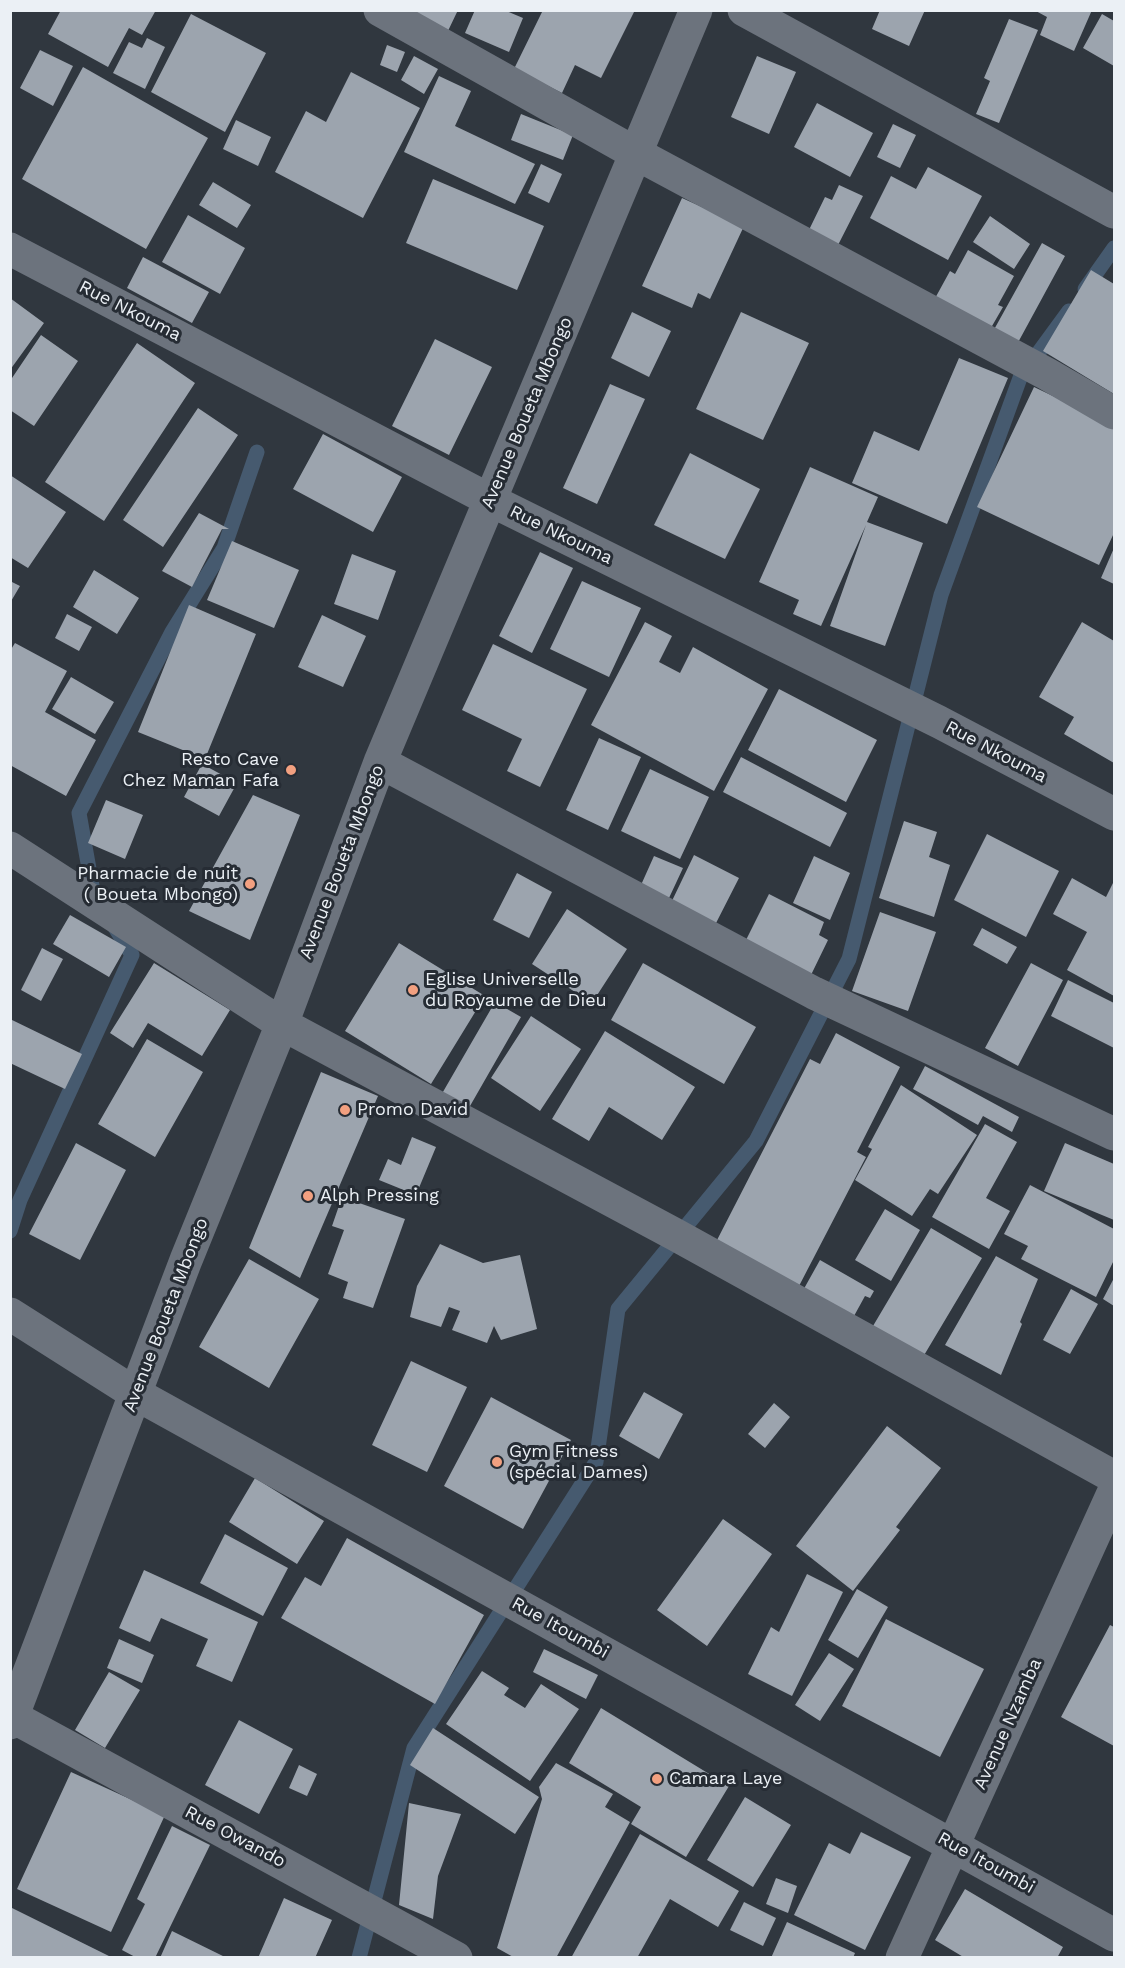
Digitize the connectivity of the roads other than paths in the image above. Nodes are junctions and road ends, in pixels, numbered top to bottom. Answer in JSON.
{"nodes":[{"id":1,"x":380,"y":10,"type":"edge"},
{"id":2,"x":696,"y":10,"type":"edge"},
{"id":3,"x":744,"y":10,"type":"edge"},
{"id":4,"x":635,"y":153,"type":"junction"},
{"id":5,"x":1114,"y":212,"type":"edge"},
{"id":6,"x":10,"y":249,"type":"edge"},
{"id":7,"x":1114,"y":413,"type":"edge"},
{"id":8,"x":490,"y":500,"type":"junction"},
{"id":9,"x":380,"y":762,"type":"junction"},
{"id":10,"x":1114,"y":814,"type":"edge"},
{"id":11,"x":10,"y":848,"type":"edge"},
{"id":12,"x":282,"y":1024,"type":"junction"},
{"id":13,"x":1114,"y":1134,"type":"edge"},
{"id":14,"x":10,"y":1314,"type":"edge"},
{"id":15,"x":136,"y":1394,"type":"junction"},
{"id":16,"x":1114,"y":1477,"type":"edge"},
{"id":17,"x":1114,"y":1491,"type":"edge"},
{"id":18,"x":15,"y":1701,"type":"edge"},
{"id":19,"x":953,"y":1845,"type":"junction"},
{"id":20,"x":1114,"y":1935,"type":"edge"},
{"id":21,"x":456,"y":1958,"type":"edge"},
{"id":22,"x":902,"y":1958,"type":"edge"}],
"edges":[{"from":1,"to":4,"type":"street"},
{"from":2,"to":4,"type":"street","name":"Avenue Boueta Mbongo"},
{"from":3,"to":5,"type":"street"},
{"from":4,"to":7,"type":"street"},
{"from":4,"to":8,"type":"street","name":"Avenue Boueta Mbongo"},
{"from":6,"to":8,"type":"street","name":"Rue Nkouma"},
{"from":8,"to":9,"type":"street","name":"Avenue Boueta Mbongo"},
{"from":8,"to":10,"type":"street","name":"Rue Nkouma"},
{"from":9,"to":12,"type":"street","name":"Avenue Boueta Mbongo"},
{"from":9,"to":13,"type":"street"},
{"from":11,"to":12,"type":"street"},
{"from":12,"to":15,"type":"street","name":"Avenue Boueta Mbongo"},
{"from":12,"to":16,"type":"street"},
{"from":14,"to":15,"type":"street","name":"Rue Itoumbi"},
{"from":15,"to":18,"type":"street","name":"Avenue Boueta Mbongo"},
{"from":15,"to":19,"type":"street","name":"Rue Itoumbi"},
{"from":17,"to":19,"type":"street","name":"Avenue Nzamba"},
{"from":18,"to":21,"type":"street","name":"Rue Owando"},
{"from":19,"to":20,"type":"street","name":"Rue Itoumbi"},
{"from":19,"to":22,"type":"street","name":"Avenue Nzamba"}]}
